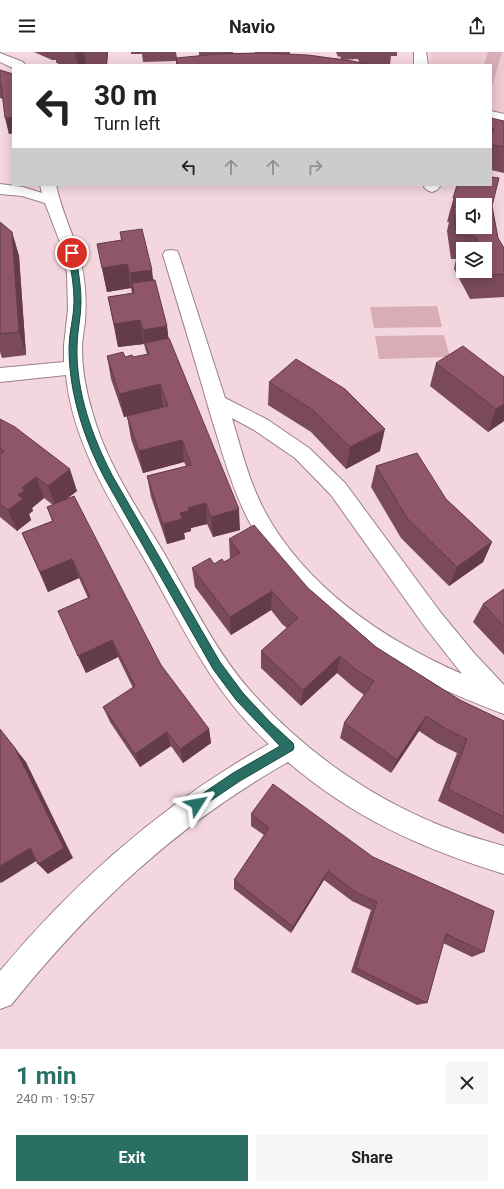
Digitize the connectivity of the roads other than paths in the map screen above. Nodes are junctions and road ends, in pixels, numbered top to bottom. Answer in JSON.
{"nodes":[{"id":1,"x":420,"y":52,"type":"edge"},
{"id":2,"x":0,"y":56,"type":"edge"},
{"id":3,"x":16,"y":64,"type":"edge"},
{"id":4,"x":421,"y":64,"type":"edge"},
{"id":5,"x":492,"y":115,"type":"edge"},
{"id":6,"x":504,"y":118,"type":"edge"},
{"id":7,"x":12,"y":180,"type":"edge"},
{"id":8,"x":0,"y":185,"type":"edge"},
{"id":9,"x":0,"y":189,"type":"edge"},
{"id":10,"x":49,"y":192,"type":"edge"},
{"id":11,"x":171,"y":255,"type":"dead end"},
{"id":12,"x":74,"y":368,"type":"junction"},
{"id":13,"x":0,"y":375,"type":"edge"},
{"id":14,"x":217,"y":402,"type":"junction"},
{"id":15,"x":504,"y":702,"type":"edge"},
{"id":16,"x":289,"y":747,"type":"junction"},
{"id":17,"x":504,"y":860,"type":"edge"},
{"id":18,"x":0,"y":994,"type":"edge"}],
"edges":[{"from":1,"to":4,"type":"lane"},
{"from":2,"to":3,"type":"lane"},
{"from":5,"to":6,"type":"lane"},
{"from":7,"to":8,"type":"lane"},
{"from":9,"to":10,"type":"lane"},
{"from":10,"to":12,"type":"lane"},
{"from":11,"to":14,"type":"lane"},
{"from":12,"to":13,"type":"lane"},
{"from":12,"to":16,"type":"lane"},
{"from":14,"to":15,"type":"lane"},
{"from":14,"to":15,"type":"lane"},
{"from":16,"to":17,"type":"lane"},
{"from":16,"to":18,"type":"lane"}]}
